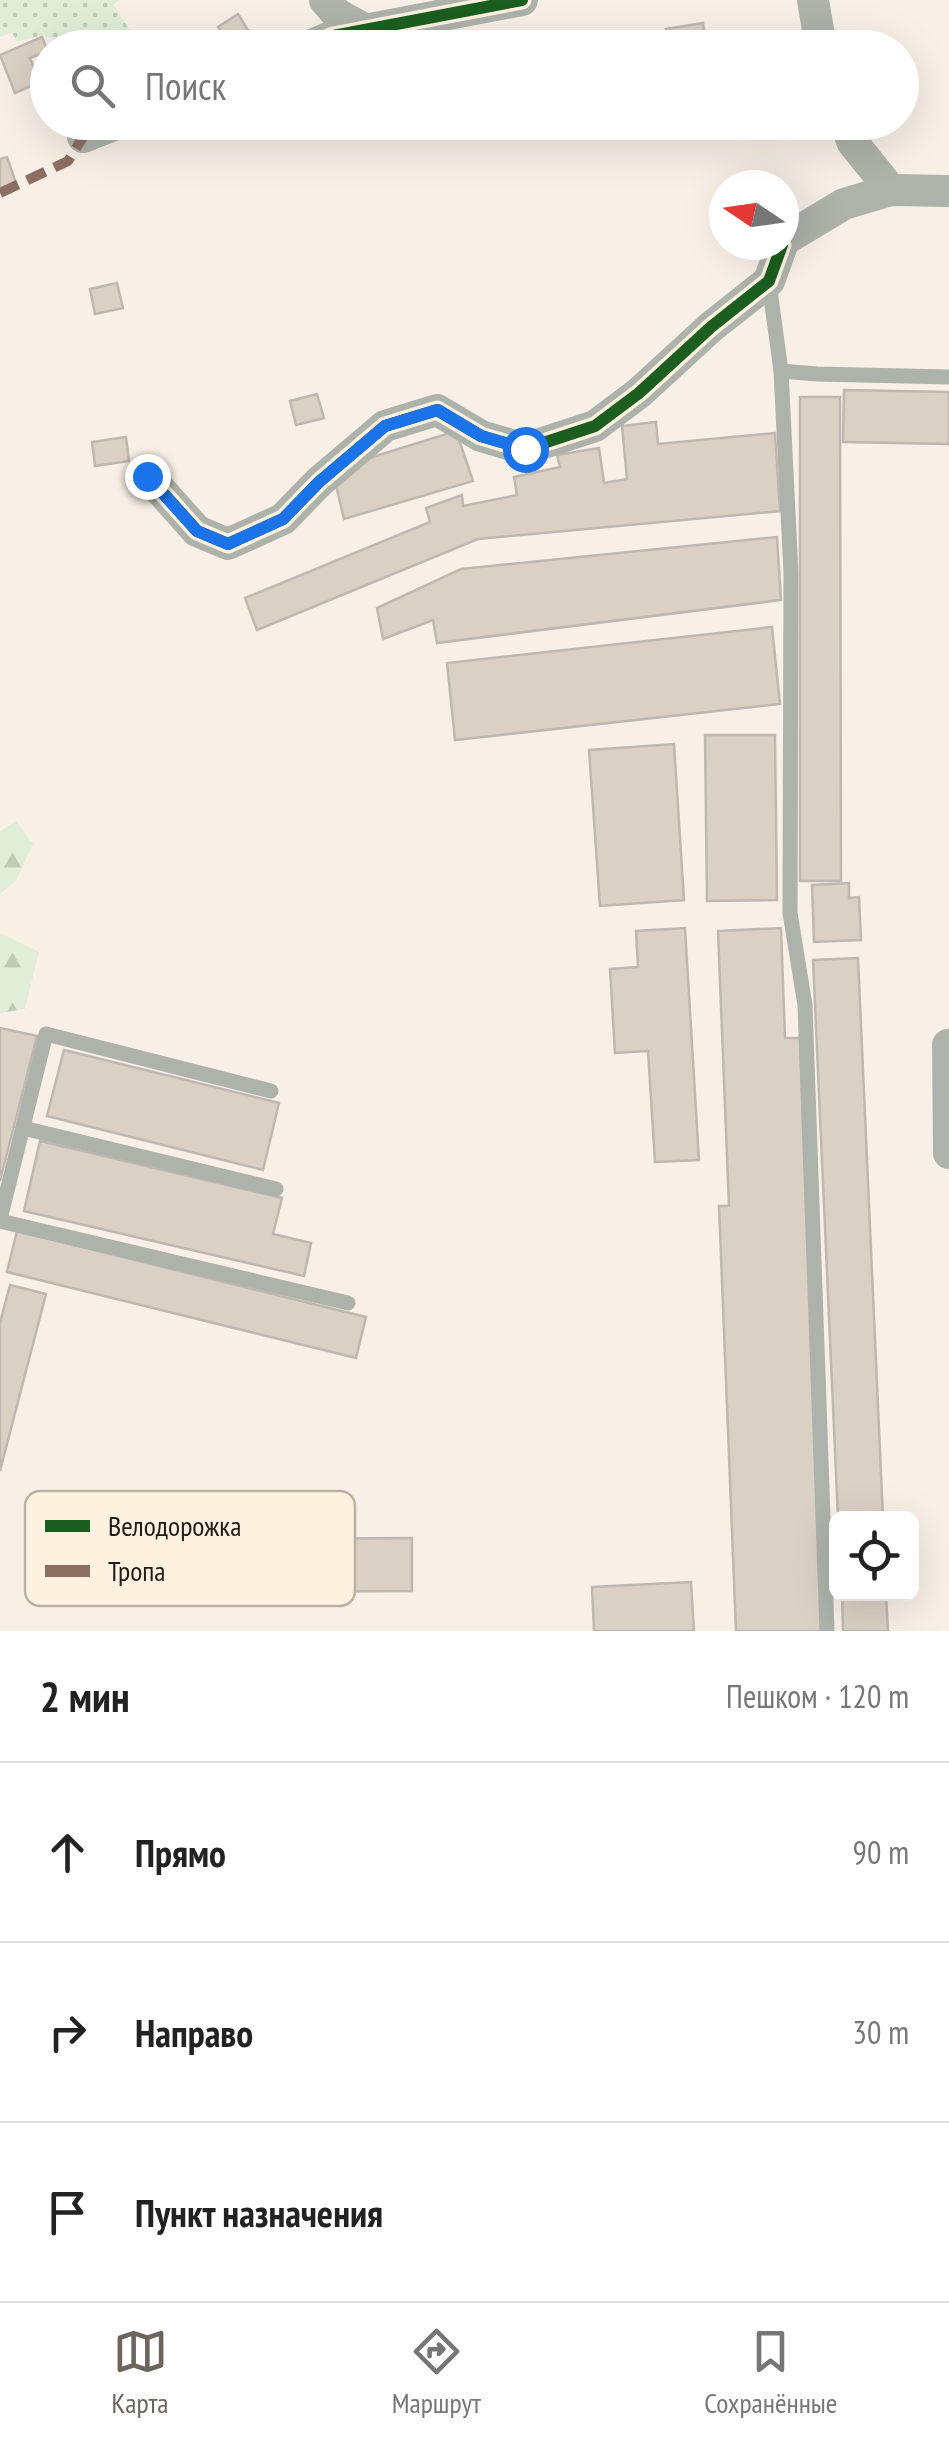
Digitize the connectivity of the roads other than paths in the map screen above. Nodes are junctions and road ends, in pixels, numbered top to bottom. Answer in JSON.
{"nodes":[{"id":1,"x":325,"y":0,"type":"edge"},
{"id":2,"x":522,"y":0,"type":"edge"},
{"id":3,"x":813,"y":0,"type":"edge"},
{"id":4,"x":366,"y":30,"type":"joint"},
{"id":5,"x":818,"y":30,"type":"edge"},
{"id":6,"x":852,"y":140,"type":"edge"},
{"id":7,"x":890,"y":190,"type":"junction"},
{"id":8,"x":949,"y":191,"type":"edge"},
{"id":9,"x":799,"y":232,"type":"edge"},
{"id":10,"x":777,"y":260,"type":"edge"},
{"id":11,"x":769,"y":281,"type":"junction"},
{"id":12,"x":781,"y":371,"type":"junction"},
{"id":13,"x":949,"y":377,"type":"edge"},
{"id":14,"x":147,"y":476,"type":"dead end"},
{"id":15,"x":948,"y":1045,"type":"edge"},
{"id":16,"x":271,"y":1091,"type":"dead end"},
{"id":17,"x":22,"y":1128,"type":"junction"},
{"id":18,"x":949,"y":1153,"type":"edge"},
{"id":19,"x":276,"y":1189,"type":"dead end"},
{"id":20,"x":0,"y":1220,"type":"edge"},
{"id":21,"x":348,"y":1304,"type":"dead end"},
{"id":22,"x":826,"y":1631,"type":"edge"}],
"edges":[{"from":1,"to":4,"type":"street"},
{"from":2,"to":4,"type":"street"},
{"from":3,"to":5,"type":"street"},
{"from":6,"to":7,"type":"street"},
{"from":7,"to":8,"type":"street"},
{"from":7,"to":9,"type":"street"},
{"from":10,"to":11,"type":"street"},
{"from":11,"to":12,"type":"lane"},
{"from":11,"to":14,"type":"street"},
{"from":12,"to":13,"type":"lane"},
{"from":12,"to":22,"type":"lane"},
{"from":15,"to":18,"type":"street"},
{"from":16,"to":17,"type":"lane"},
{"from":17,"to":19,"type":"lane"},
{"from":17,"to":20,"type":"lane"},
{"from":20,"to":21,"type":"lane"}]}
